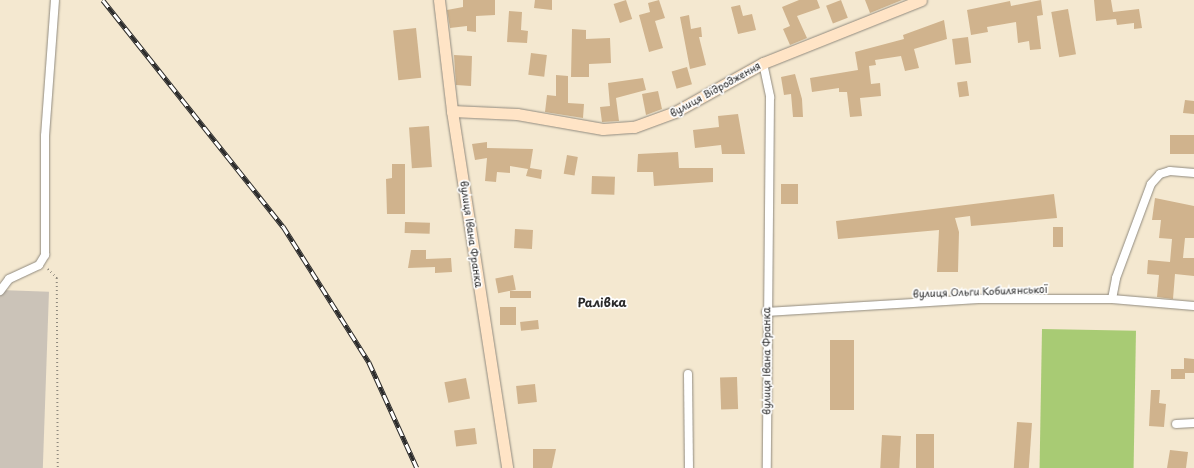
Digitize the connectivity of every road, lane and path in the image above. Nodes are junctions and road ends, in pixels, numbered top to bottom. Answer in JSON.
{"nodes":[{"id":1,"x":55,"y":0,"type":"edge"},
{"id":2,"x":439,"y":0,"type":"edge"},
{"id":3,"x":921,"y":0,"type":"edge"},
{"id":4,"x":763,"y":63,"type":"junction"},
{"id":5,"x":452,"y":111,"type":"junction"},
{"id":6,"x":1194,"y":173,"type":"edge"},
{"id":7,"x":41,"y":262,"type":"junction"},
{"id":8,"x":0,"y":291,"type":"edge"},
{"id":9,"x":1112,"y":299,"type":"junction"},
{"id":10,"x":1194,"y":306,"type":"edge"},
{"id":11,"x":766,"y":312,"type":"junction"},
{"id":12,"x":688,"y":374,"type":"dead end"},
{"id":13,"x":1194,"y":423,"type":"edge"},
{"id":14,"x":1176,"y":424,"type":"dead end"},
{"id":15,"x":58,"y":468,"type":"edge"},
{"id":16,"x":507,"y":468,"type":"edge"},
{"id":17,"x":688,"y":468,"type":"edge"},
{"id":18,"x":767,"y":468,"type":"edge"}],
"edges":[{"from":1,"to":7,"type":"street"},
{"from":2,"to":5,"type":"street","name":"вулиця Івана Франка"},
{"from":3,"to":4,"type":"street","name":"вулиця Відродження"},
{"from":4,"to":5,"type":"street","name":"вулиця Відродження"},
{"from":4,"to":11,"type":"street","name":"вулиця Івана Франка"},
{"from":5,"to":16,"type":"street","name":"вулиця Івана Франка"},
{"from":6,"to":9,"type":"street"},
{"from":7,"to":8,"type":"street"},
{"from":7,"to":15,"type":"path"},
{"from":9,"to":10,"type":"street","name":"вулиця Ольги Кобилянської"},
{"from":9,"to":11,"type":"street","name":"вулиця Ольги Кобилянської"},
{"from":11,"to":18,"type":"street","name":"вулиця Івана Франка"},
{"from":12,"to":17,"type":"street"},
{"from":13,"to":14,"type":"street"}]}
